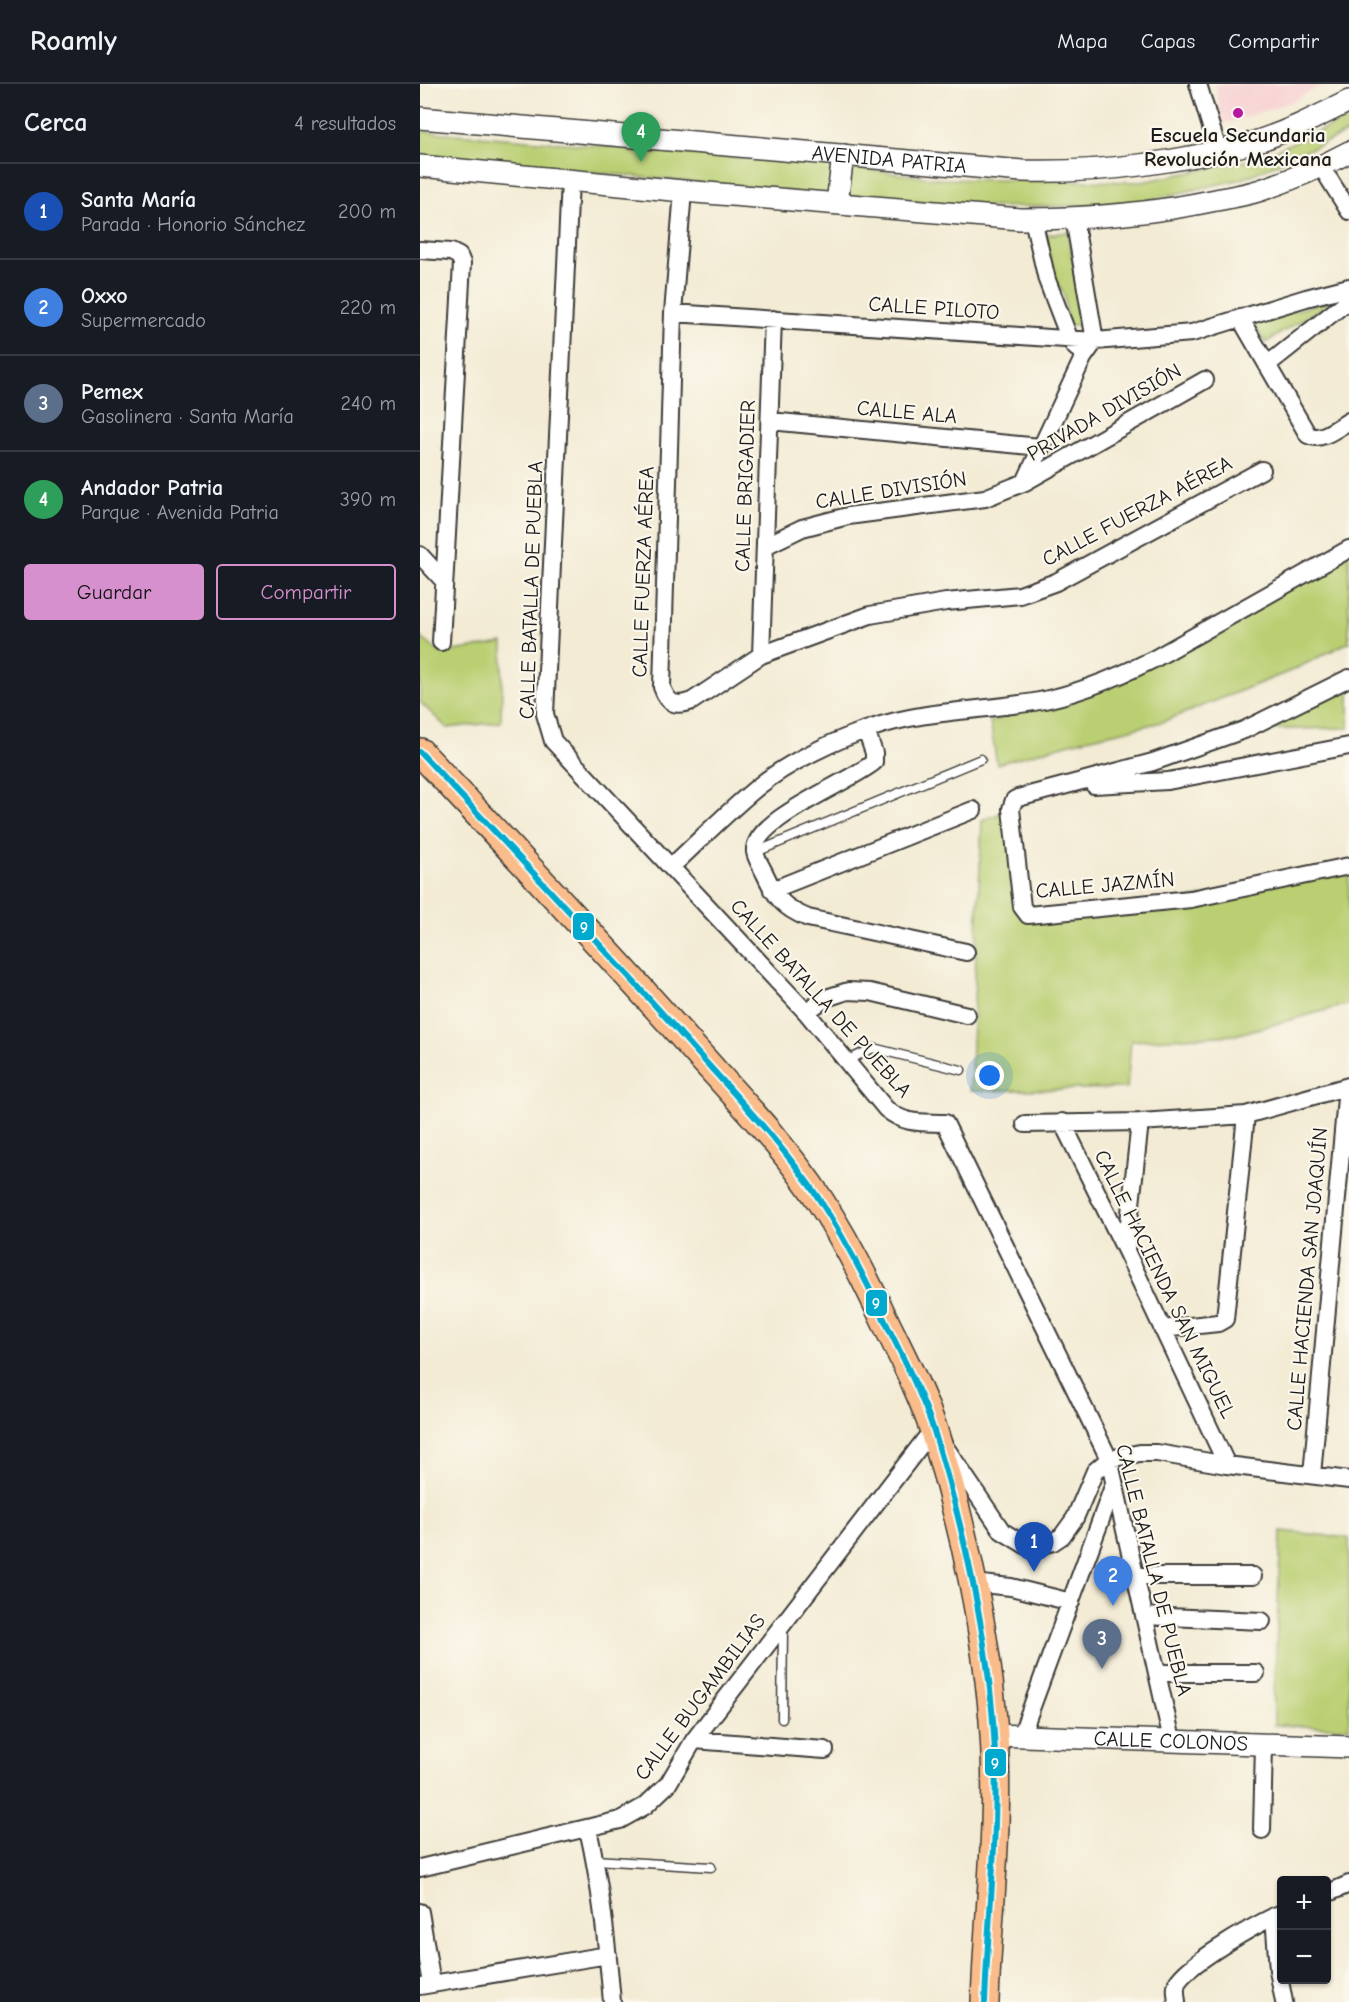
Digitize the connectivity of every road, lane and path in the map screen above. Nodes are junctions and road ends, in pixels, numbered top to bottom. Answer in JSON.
{"nodes":[{"id":1,"x":1198,"y":84,"type":"edge"},
{"id":2,"x":1349,"y":101,"type":"edge"},
{"id":3,"x":420,"y":118,"type":"edge"},
{"id":4,"x":1218,"y":150,"type":"junction"},
{"id":5,"x":1349,"y":152,"type":"edge"},
{"id":6,"x":843,"y":155,"type":"junction"},
{"id":7,"x":420,"y":166,"type":"edge"},
{"id":8,"x":1321,"y":166,"type":"junction"},
{"id":9,"x":570,"y":180,"type":"junction"},
{"id":10,"x":683,"y":191,"type":"junction"},
{"id":11,"x":837,"y":203,"type":"junction"},
{"id":12,"x":1349,"y":211,"type":"edge"},
{"id":13,"x":1074,"y":218,"type":"junction"},
{"id":14,"x":1033,"y":219,"type":"junction"},
{"id":15,"x":420,"y":250,"type":"edge"},
{"id":16,"x":1349,"y":287,"type":"edge"},
{"id":17,"x":1349,"y":300,"type":"edge"},
{"id":18,"x":673,"y":313,"type":"junction"},
{"id":19,"x":1240,"y":318,"type":"junction"},
{"id":20,"x":773,"y":319,"type":"junction"},
{"id":21,"x":1070,"y":340,"type":"junction"},
{"id":22,"x":1095,"y":341,"type":"junction"},
{"id":23,"x":1083,"y":357,"type":"junction"},
{"id":24,"x":1267,"y":365,"type":"junction"},
{"id":25,"x":1205,"y":380,"type":"dead end"},
{"id":26,"x":770,"y":421,"type":"junction"},
{"id":27,"x":1349,"y":421,"type":"edge"},
{"id":28,"x":1041,"y":447,"type":"junction"},
{"id":29,"x":1262,"y":470,"type":"dead end"},
{"id":30,"x":1025,"y":482,"type":"junction"},
{"id":31,"x":765,"y":546,"type":"junction"},
{"id":32,"x":1349,"y":549,"type":"edge"},
{"id":33,"x":420,"y":555,"type":"edge"},
{"id":34,"x":443,"y":580,"type":"junction"},
{"id":35,"x":441,"y":642,"type":"dead end"},
{"id":36,"x":761,"y":655,"type":"junction"},
{"id":37,"x":1349,"y":678,"type":"edge"},
{"id":38,"x":866,"y":730,"type":"junction"},
{"id":39,"x":1349,"y":746,"type":"edge"},
{"id":40,"x":420,"y":752,"type":"edge"},
{"id":41,"x":981,"y":759,"type":"dead end"},
{"id":42,"x":1060,"y":787,"type":"junction"},
{"id":43,"x":973,"y":810,"type":"dead end"},
{"id":44,"x":755,"y":852,"type":"junction"},
{"id":45,"x":672,"y":866,"type":"junction"},
{"id":46,"x":1349,"y":866,"type":"edge"},
{"id":47,"x":772,"y":890,"type":"junction"},
{"id":48,"x":966,"y":952,"type":"dead end"},
{"id":49,"x":807,"y":1012,"type":"junction"},
{"id":50,"x":967,"y":1016,"type":"dead end"},
{"id":51,"x":847,"y":1061,"type":"junction"},
{"id":52,"x":961,"y":1070,"type":"dead end"},
{"id":53,"x":1348,"y":1087,"type":"edge"},
{"id":54,"x":1246,"y":1115,"type":"junction"},
{"id":55,"x":1062,"y":1122,"type":"junction"},
{"id":56,"x":1140,"y":1122,"type":"junction"},
{"id":57,"x":1025,"y":1124,"type":"dead end"},
{"id":58,"x":1126,"y":1251,"type":"junction"},
{"id":59,"x":1162,"y":1329,"type":"junction"},
{"id":60,"x":933,"y":1429,"type":"junction"},
{"id":61,"x":1109,"y":1459,"type":"junction"},
{"id":62,"x":1227,"y":1465,"type":"junction"},
{"id":63,"x":1312,"y":1475,"type":"junction"},
{"id":64,"x":1349,"y":1480,"type":"edge"},
{"id":65,"x":1114,"y":1484,"type":"junction"},
{"id":66,"x":1135,"y":1576,"type":"junction"},
{"id":67,"x":1253,"y":1576,"type":"dead end"},
{"id":68,"x":972,"y":1582,"type":"junction"},
{"id":69,"x":1071,"y":1602,"type":"junction"},
{"id":70,"x":1144,"y":1616,"type":"junction"},
{"id":71,"x":1262,"y":1621,"type":"dead end"},
{"id":72,"x":783,"y":1624,"type":"junction"},
{"id":73,"x":1157,"y":1673,"type":"junction"},
{"id":74,"x":1256,"y":1673,"type":"dead end"},
{"id":75,"x":782,"y":1719,"type":"dead end"},
{"id":76,"x":994,"y":1735,"type":"junction"},
{"id":77,"x":1021,"y":1736,"type":"junction"},
{"id":78,"x":694,"y":1740,"type":"junction"},
{"id":79,"x":1172,"y":1740,"type":"junction"},
{"id":80,"x":1264,"y":1744,"type":"junction"},
{"id":81,"x":1349,"y":1747,"type":"edge"},
{"id":82,"x":825,"y":1750,"type":"dead end"},
{"id":83,"x":588,"y":1829,"type":"junction"},
{"id":84,"x":1262,"y":1830,"type":"dead end"},
{"id":85,"x":595,"y":1860,"type":"junction"},
{"id":86,"x":711,"y":1867,"type":"dead end"},
{"id":87,"x":420,"y":1868,"type":"edge"},
{"id":88,"x":1349,"y":1884,"type":"edge"},
{"id":89,"x":1331,"y":1892,"type":"edge"},
{"id":90,"x":420,"y":1912,"type":"edge"},
{"id":91,"x":1277,"y":1916,"type":"edge"},
{"id":92,"x":1278,"y":1930,"type":"edge"},
{"id":93,"x":608,"y":1955,"type":"junction"},
{"id":94,"x":426,"y":1985,"type":"edge"},
{"id":95,"x":612,"y":2002,"type":"edge"},
{"id":96,"x":985,"y":2002,"type":"edge"},
{"id":97,"x":1177,"y":2002,"type":"edge"},
{"id":98,"x":1284,"y":2002,"type":"edge"}],
"edges":[{"from":1,"to":4,"type":"street"},
{"from":2,"to":4,"type":"street","name":"AVENIDA PATRIA"},
{"from":3,"to":6,"type":"street","name":"AVENIDA PATRIA"},
{"from":4,"to":6,"type":"street","name":"AVENIDA PATRIA"},
{"from":5,"to":8,"type":"street"},
{"from":6,"to":11,"type":"street"},
{"from":7,"to":9,"type":"street"},
{"from":8,"to":12,"type":"street"},
{"from":8,"to":13,"type":"street"},
{"from":9,"to":10,"type":"street"},
{"from":9,"to":45,"type":"street","name":"CALLE BATALLA DE PUEBLA"},
{"from":10,"to":11,"type":"street"},
{"from":10,"to":18,"type":"street","name":"CALLE FUERZA AÉREA"},
{"from":11,"to":14,"type":"street"},
{"from":13,"to":14,"type":"street"},
{"from":13,"to":22,"type":"street"},
{"from":14,"to":21,"type":"street"},
{"from":15,"to":34,"type":"street"},
{"from":16,"to":19,"type":"street","name":"CALLE PILOTO"},
{"from":17,"to":24,"type":"street"},
{"from":18,"to":20,"type":"street","name":"CALLE PILOTO"},
{"from":18,"to":36,"type":"street","name":"CALLE FUERZA AÉREA"},
{"from":19,"to":22,"type":"street","name":"CALLE PILOTO"},
{"from":19,"to":24,"type":"street"},
{"from":20,"to":21,"type":"street","name":"CALLE PILOTO"},
{"from":20,"to":26,"type":"street","name":"CALLE BRIGADIER"},
{"from":21,"to":22,"type":"street","name":"CALLE PILOTO"},
{"from":21,"to":23,"type":"street"},
{"from":22,"to":23,"type":"street"},
{"from":23,"to":28,"type":"street"},
{"from":24,"to":27,"type":"street"},
{"from":25,"to":30,"type":"street","name":"PRIVADA DIVISIÓN"},
{"from":26,"to":28,"type":"street","name":"CALLE ALA"},
{"from":26,"to":31,"type":"street","name":"CALLE BRIGADIER"},
{"from":28,"to":30,"type":"street"},
{"from":29,"to":36,"type":"street","name":"CALLE FUERZA AÉREA"},
{"from":30,"to":31,"type":"street","name":"CALLE DIVISIÓN"},
{"from":31,"to":36,"type":"street","name":"CALLE BRIGADIER"},
{"from":32,"to":38,"type":"street"},
{"from":33,"to":34,"type":"street"},
{"from":34,"to":35,"type":"street"},
{"from":37,"to":42,"type":"street","name":"CALLE JAZMÍN"},
{"from":38,"to":44,"type":"street"},
{"from":38,"to":45,"type":"street"},
{"from":39,"to":42,"type":"street","name":"CALLE JAZMÍN"},
{"from":40,"to":60,"type":"highway"},
{"from":41,"to":44,"type":"lane"},
{"from":42,"to":46,"type":"street","name":"CALLE JAZMÍN"},
{"from":43,"to":47,"type":"street"},
{"from":44,"to":47,"type":"street"},
{"from":45,"to":49,"type":"street","name":"CALLE BATALLA DE PUEBLA"},
{"from":47,"to":48,"type":"street"},
{"from":49,"to":50,"type":"street"},
{"from":49,"to":51,"type":"street","name":"CALLE BATALLA DE PUEBLA"},
{"from":51,"to":52,"type":"lane"},
{"from":51,"to":61,"type":"street","name":"CALLE BATALLA DE PUEBLA"},
{"from":53,"to":54,"type":"street"},
{"from":53,"to":63,"type":"street","name":"CALLE HACIENDA SAN JOAQUÍN"},
{"from":54,"to":56,"type":"street"},
{"from":54,"to":59,"type":"street"},
{"from":55,"to":56,"type":"street"},
{"from":55,"to":57,"type":"street"},
{"from":55,"to":58,"type":"street","name":"CALLE HACIENDA SAN MIGUEL"},
{"from":56,"to":58,"type":"street"},
{"from":58,"to":59,"type":"street","name":"CALLE HACIENDA SAN MIGUEL"},
{"from":59,"to":62,"type":"street","name":"CALLE HACIENDA SAN MIGUEL"},
{"from":60,"to":61,"type":"street"},
{"from":60,"to":68,"type":"highway"},
{"from":60,"to":72,"type":"street","name":"CALLE BUGAMBILIAS"},
{"from":61,"to":62,"type":"street"},
{"from":61,"to":65,"type":"street","name":"CALLE BATALLA DE PUEBLA"},
{"from":62,"to":63,"type":"street"},
{"from":63,"to":64,"type":"street"},
{"from":65,"to":66,"type":"street","name":"CALLE BATALLA DE PUEBLA"},
{"from":65,"to":69,"type":"street"},
{"from":66,"to":67,"type":"street"},
{"from":66,"to":70,"type":"street","name":"CALLE BATALLA DE PUEBLA"},
{"from":68,"to":69,"type":"street"},
{"from":68,"to":76,"type":"highway"},
{"from":69,"to":77,"type":"street"},
{"from":70,"to":71,"type":"street"},
{"from":70,"to":73,"type":"street","name":"CALLE BATALLA DE PUEBLA"},
{"from":72,"to":75,"type":"lane"},
{"from":72,"to":78,"type":"street","name":"CALLE BUGAMBILIAS"},
{"from":73,"to":74,"type":"street"},
{"from":73,"to":79,"type":"street","name":"CALLE BATALLA DE PUEBLA"},
{"from":76,"to":77,"type":"street","name":"CALLE COLONOS"},
{"from":76,"to":96,"type":"highway"},
{"from":77,"to":79,"type":"street","name":"CALLE COLONOS"},
{"from":78,"to":82,"type":"street"},
{"from":78,"to":83,"type":"street","name":"CALLE BUGAMBILIAS"},
{"from":79,"to":80,"type":"street","name":"CALLE COLONOS"},
{"from":80,"to":81,"type":"street","name":"CALLE COLONOS"},
{"from":80,"to":84,"type":"street"},
{"from":83,"to":85,"type":"street"},
{"from":83,"to":87,"type":"street","name":"CALLE BUGAMBILIAS"},
{"from":85,"to":86,"type":"lane"},
{"from":85,"to":93,"type":"street"},
{"from":88,"to":89,"type":"street"},
{"from":90,"to":94,"type":"street"},
{"from":91,"to":97,"type":"street"},
{"from":92,"to":98,"type":"street"},
{"from":93,"to":94,"type":"street"},
{"from":93,"to":95,"type":"street"}]}
